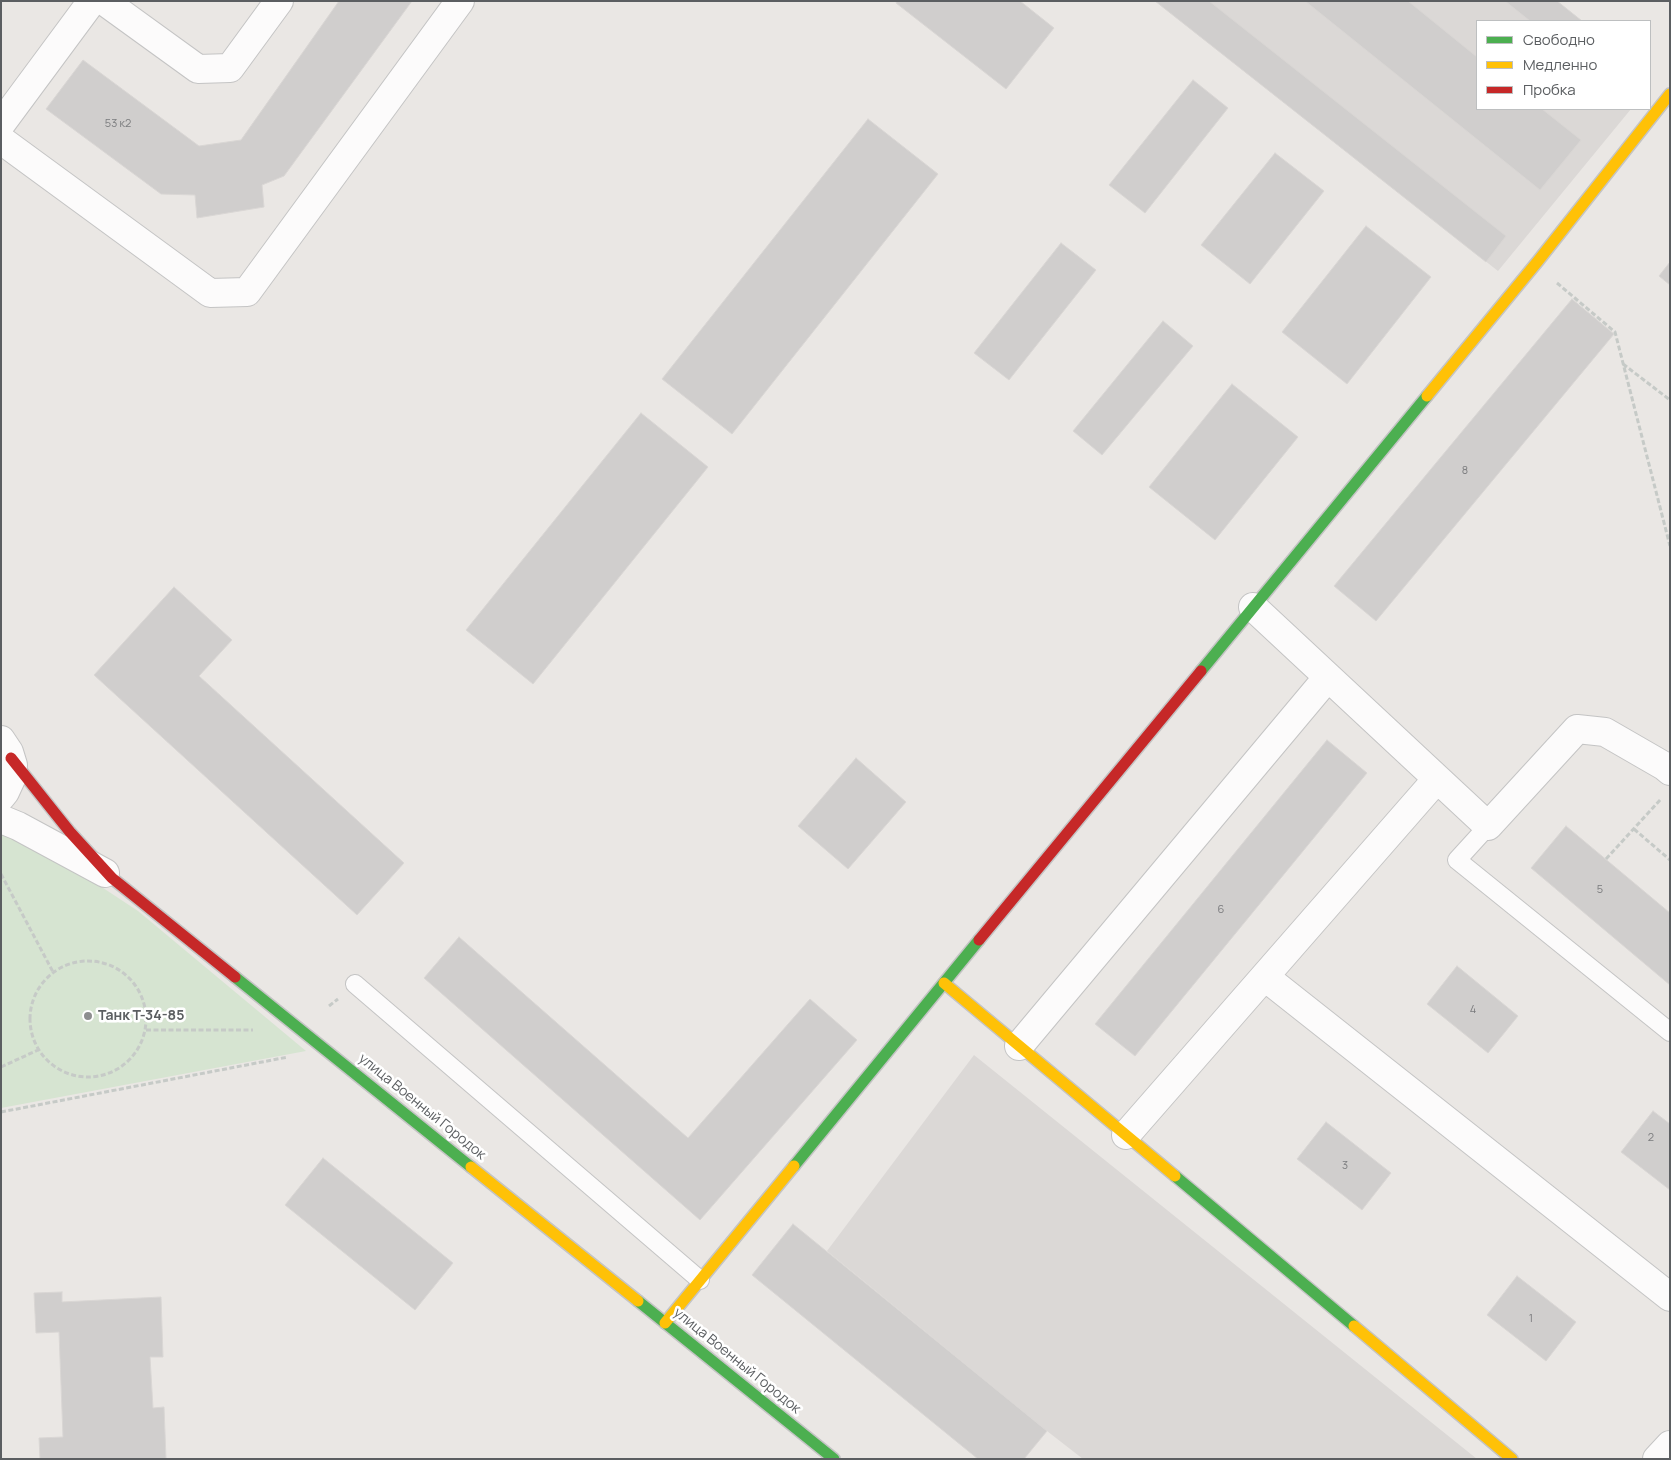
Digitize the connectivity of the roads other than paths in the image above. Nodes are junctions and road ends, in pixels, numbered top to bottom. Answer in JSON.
{"nodes":[{"id":1,"x":92,"y":1,"type":"edge"},
{"id":2,"x":104,"y":1,"type":"edge"},
{"id":3,"x":279,"y":1,"type":"edge"},
{"id":4,"x":460,"y":1,"type":"edge"},
{"id":5,"x":1670,"y":94,"type":"edge"},
{"id":6,"x":1,"y":124,"type":"edge"},
{"id":7,"x":1,"y":140,"type":"edge"},
{"id":8,"x":1253,"y":607,"type":"junction"},
{"id":9,"x":1328,"y":677,"type":"junction"},
{"id":10,"x":6,"y":749,"type":"edge"},
{"id":11,"x":1667,"y":773,"type":"edge"},
{"id":12,"x":1437,"y":779,"type":"junction"},
{"id":13,"x":1,"y":796,"type":"edge"},
{"id":14,"x":1,"y":819,"type":"edge"},
{"id":15,"x":1488,"y":826,"type":"junction"},
{"id":16,"x":112,"y":878,"type":"junction"},
{"id":17,"x":1265,"y":977,"type":"junction"},
{"id":18,"x":944,"y":983,"type":"junction"},
{"id":19,"x":356,"y":984,"type":"dead end"},
{"id":20,"x":1670,"y":1032,"type":"edge"},
{"id":21,"x":1019,"y":1046,"type":"junction"},
{"id":22,"x":1126,"y":1135,"type":"junction"},
{"id":23,"x":700,"y":1280,"type":"junction"},
{"id":24,"x":1670,"y":1297,"type":"edge"},
{"id":25,"x":665,"y":1323,"type":"junction"},
{"id":26,"x":1670,"y":1445,"type":"edge"},
{"id":27,"x":834,"y":1459,"type":"edge"},
{"id":28,"x":1512,"y":1459,"type":"edge"},
{"id":29,"x":1657,"y":1459,"type":"edge"}],
"edges":[{"from":1,"to":6,"type":"street"},
{"from":2,"to":3,"type":"street"},
{"from":4,"to":7,"type":"street"},
{"from":5,"to":8,"type":"street"},
{"from":8,"to":9,"type":"street"},
{"from":8,"to":18,"type":"street"},
{"from":9,"to":12,"type":"street"},
{"from":9,"to":21,"type":"street"},
{"from":10,"to":13,"type":"street"},
{"from":10,"to":16,"type":"street","name":"улица Военный Городок"},
{"from":11,"to":15,"type":"street"},
{"from":12,"to":15,"type":"street"},
{"from":12,"to":17,"type":"street"},
{"from":14,"to":16,"type":"street"},
{"from":15,"to":20,"type":"lane"},
{"from":16,"to":25,"type":"street","name":"улица Военный Городок"},
{"from":17,"to":22,"type":"street"},
{"from":17,"to":24,"type":"street"},
{"from":18,"to":21,"type":"street"},
{"from":18,"to":23,"type":"street"},
{"from":19,"to":23,"type":"lane"},
{"from":21,"to":22,"type":"street"},
{"from":22,"to":28,"type":"street"},
{"from":23,"to":25,"type":"street"},
{"from":25,"to":27,"type":"street","name":"улица Военный Городок"},
{"from":26,"to":29,"type":"street"}]}
